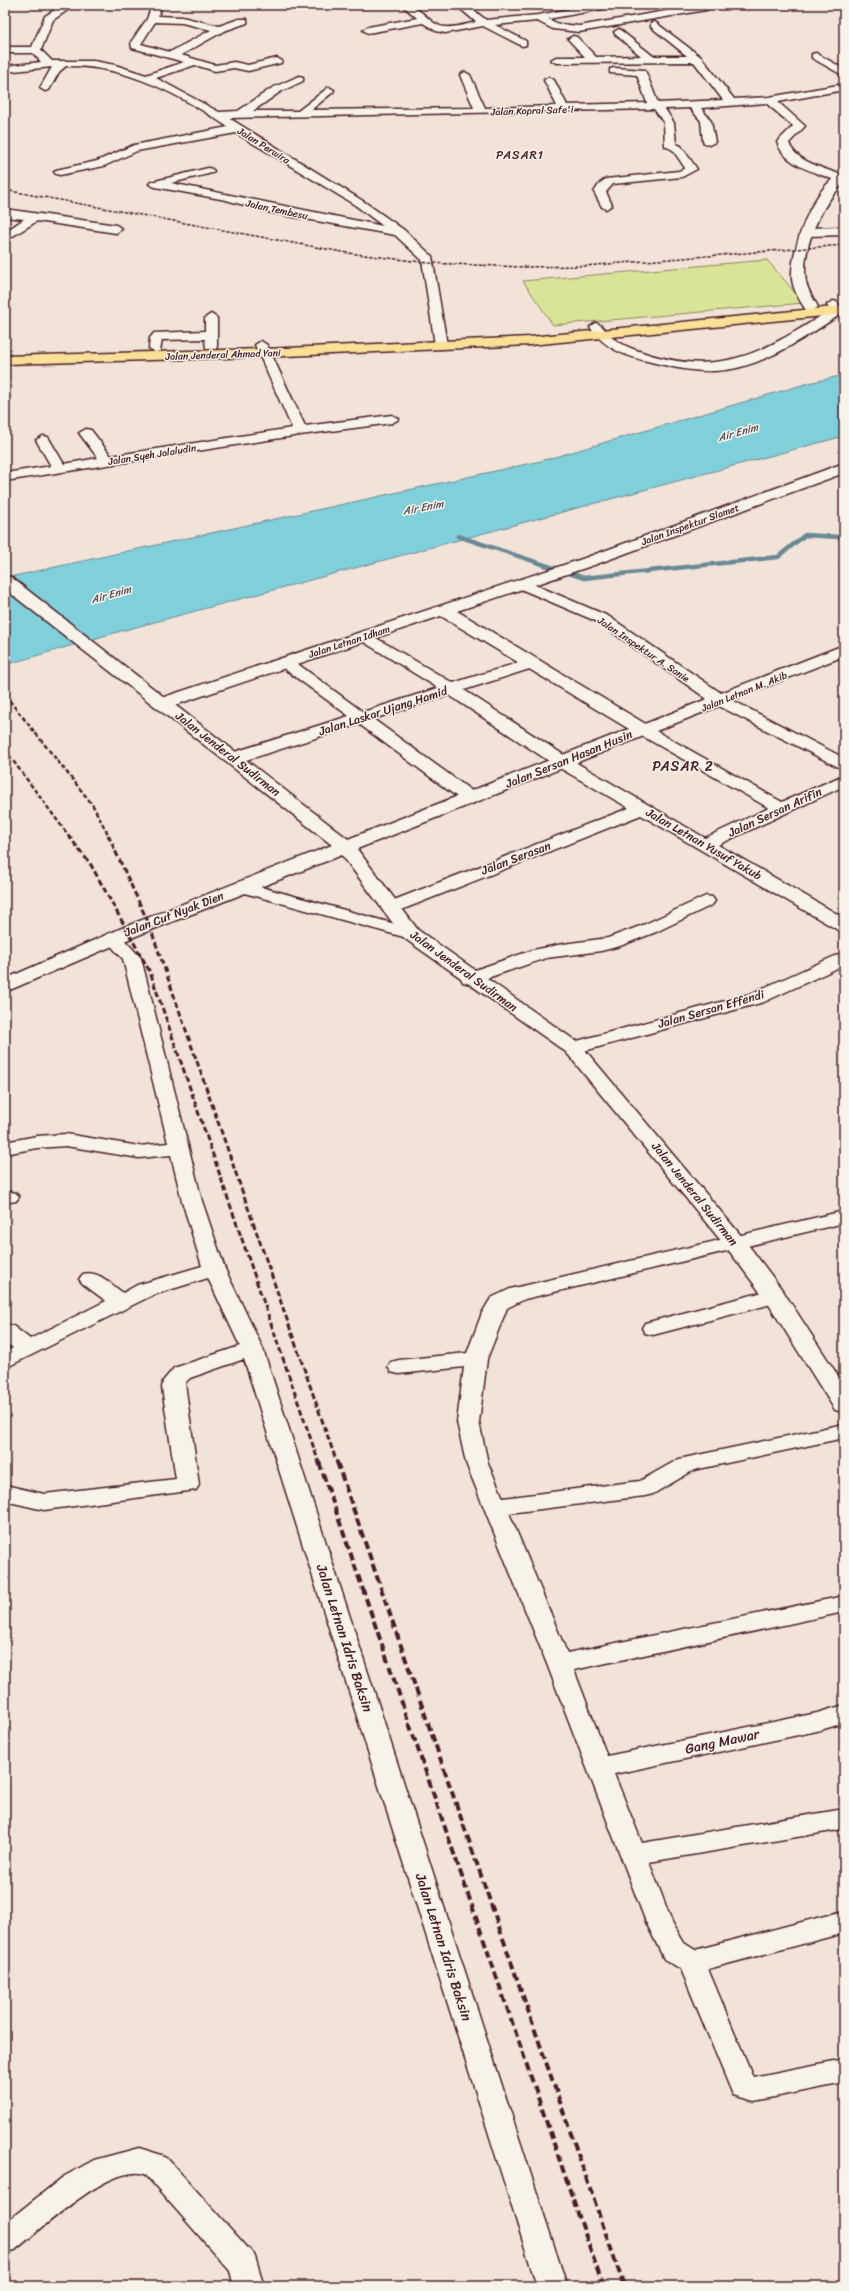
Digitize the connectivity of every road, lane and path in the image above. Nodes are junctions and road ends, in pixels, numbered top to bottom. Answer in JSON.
{"nodes":[{"id":1,"x":70,"y":5,"type":"edge"},
{"id":2,"x":158,"y":5,"type":"edge"},
{"id":3,"x":407,"y":5,"type":"edge"},
{"id":4,"x":461,"y":5,"type":"edge"},
{"id":5,"x":608,"y":5,"type":"edge"},
{"id":6,"x":706,"y":7,"type":"dead end"},
{"id":7,"x":538,"y":18,"type":"junction"},
{"id":8,"x":152,"y":19,"type":"junction"},
{"id":9,"x":425,"y":20,"type":"junction"},
{"id":10,"x":243,"y":21,"type":"dead end"},
{"id":11,"x":488,"y":25,"type":"junction"},
{"id":12,"x":655,"y":25,"type":"dead end"},
{"id":13,"x":220,"y":29,"type":"junction"},
{"id":14,"x":368,"y":30,"type":"dead end"},
{"id":15,"x":522,"y":30,"type":"dead end"},
{"id":16,"x":619,"y":32,"type":"dead end"},
{"id":17,"x":573,"y":39,"type":"dead end"},
{"id":18,"x":522,"y":43,"type":"dead end"},
{"id":19,"x":5,"y":50,"type":"edge"},
{"id":20,"x":36,"y":50,"type":"junction"},
{"id":21,"x":148,"y":50,"type":"junction"},
{"id":22,"x":173,"y":55,"type":"junction"},
{"id":23,"x":816,"y":56,"type":"dead end"},
{"id":24,"x":650,"y":59,"type":"junction"},
{"id":25,"x":697,"y":59,"type":"junction"},
{"id":26,"x":556,"y":60,"type":"dead end"},
{"id":27,"x":594,"y":60,"type":"junction"},
{"id":28,"x":277,"y":61,"type":"dead end"},
{"id":29,"x":195,"y":62,"type":"junction"},
{"id":30,"x":64,"y":63,"type":"junction"},
{"id":31,"x":48,"y":64,"type":"junction"},
{"id":32,"x":113,"y":68,"type":"junction"},
{"id":33,"x":5,"y":69,"type":"edge"},
{"id":34,"x":601,"y":71,"type":"dead end"},
{"id":35,"x":636,"y":71,"type":"junction"},
{"id":36,"x":652,"y":71,"type":"dead end"},
{"id":37,"x":692,"y":71,"type":"dead end"},
{"id":38,"x":708,"y":71,"type":"junction"},
{"id":39,"x":844,"y":73,"type":"edge"},
{"id":40,"x":465,"y":75,"type":"dead end"},
{"id":41,"x":147,"y":78,"type":"junction"},
{"id":42,"x":299,"y":79,"type":"dead end"},
{"id":43,"x":549,"y":80,"type":"dead end"},
{"id":44,"x":844,"y":87,"type":"edge"},
{"id":45,"x":45,"y":88,"type":"dead end"},
{"id":46,"x":329,"y":90,"type":"dead end"},
{"id":47,"x":769,"y":100,"type":"junction"},
{"id":48,"x":731,"y":103,"type":"junction"},
{"id":49,"x":693,"y":105,"type":"junction"},
{"id":50,"x":655,"y":106,"type":"junction"},
{"id":51,"x":564,"y":109,"type":"junction"},
{"id":52,"x":481,"y":111,"type":"junction"},
{"id":53,"x":240,"y":115,"type":"junction"},
{"id":54,"x":299,"y":115,"type":"junction"},
{"id":55,"x":219,"y":116,"type":"junction"},
{"id":56,"x":238,"y":129,"type":"junction"},
{"id":57,"x":709,"y":142,"type":"dead end"},
{"id":58,"x":208,"y":171,"type":"dead end"},
{"id":59,"x":60,"y":172,"type":"dead end"},
{"id":60,"x":843,"y":178,"type":"edge"},
{"id":61,"x":606,"y":204,"type":"dead end"},
{"id":62,"x":5,"y":213,"type":"edge"},
{"id":63,"x":35,"y":217,"type":"junction"},
{"id":64,"x":116,"y":229,"type":"dead end"},
{"id":65,"x":844,"y":231,"type":"edge"},
{"id":66,"x":808,"y":232,"type":"junction"},
{"id":67,"x":400,"y":233,"type":"junction"},
{"id":68,"x":5,"y":237,"type":"edge"},
{"id":69,"x":811,"y":307,"type":"junction"},
{"id":70,"x":840,"y":307,"type":"edge"},
{"id":71,"x":211,"y":318,"type":"dead end"},
{"id":72,"x":598,"y":331,"type":"junction"},
{"id":73,"x":211,"y":340,"type":"junction"},
{"id":74,"x":440,"y":341,"type":"junction"},
{"id":75,"x":262,"y":349,"type":"junction"},
{"id":76,"x":5,"y":353,"type":"edge"},
{"id":77,"x":5,"y":360,"type":"edge"},
{"id":78,"x":392,"y":419,"type":"dead end"},
{"id":79,"x":300,"y":431,"type":"junction"},
{"id":80,"x":86,"y":433,"type":"dead end"},
{"id":81,"x":43,"y":440,"type":"dead end"},
{"id":82,"x":106,"y":461,"type":"junction"},
{"id":83,"x":60,"y":468,"type":"junction"},
{"id":84,"x":844,"y":468,"type":"edge"},
{"id":85,"x":5,"y":477,"type":"edge"},
{"id":86,"x":5,"y":581,"type":"edge"},
{"id":87,"x":528,"y":582,"type":"junction"},
{"id":88,"x":443,"y":610,"type":"junction"},
{"id":89,"x":364,"y":636,"type":"junction"},
{"id":90,"x":844,"y":650,"type":"edge"},
{"id":91,"x":285,"y":662,"type":"junction"},
{"id":92,"x":533,"y":663,"type":"junction"},
{"id":93,"x":451,"y":689,"type":"junction"},
{"id":94,"x":720,"y":700,"type":"junction"},
{"id":95,"x":163,"y":703,"type":"junction"},
{"id":96,"x":361,"y":718,"type":"junction"},
{"id":97,"x":643,"y":730,"type":"junction"},
{"id":98,"x":234,"y":758,"type":"junction"},
{"id":99,"x":564,"y":763,"type":"junction"},
{"id":100,"x":844,"y":765,"type":"edge"},
{"id":101,"x":844,"y":780,"type":"edge"},
{"id":102,"x":470,"y":798,"type":"junction"},
{"id":103,"x":643,"y":808,"type":"junction"},
{"id":104,"x":782,"y":809,"type":"junction"},
{"id":105,"x":706,"y":844,"type":"junction"},
{"id":106,"x":346,"y":847,"type":"junction"},
{"id":107,"x":243,"y":887,"type":"junction"},
{"id":108,"x":706,"y":901,"type":"dead end"},
{"id":109,"x":390,"y":908,"type":"junction"},
{"id":110,"x":844,"y":926,"type":"edge"},
{"id":111,"x":411,"y":934,"type":"junction"},
{"id":112,"x":113,"y":938,"type":"junction"},
{"id":113,"x":844,"y":958,"type":"edge"},
{"id":114,"x":470,"y":978,"type":"junction"},
{"id":115,"x":5,"y":986,"type":"edge"},
{"id":116,"x":573,"y":1048,"type":"junction"},
{"id":117,"x":5,"y":1148,"type":"edge"},
{"id":118,"x":178,"y":1148,"type":"junction"},
{"id":119,"x":844,"y":1217,"type":"edge"},
{"id":120,"x":735,"y":1242,"type":"junction"},
{"id":121,"x":214,"y":1269,"type":"junction"},
{"id":122,"x":90,"y":1280,"type":"dead end"},
{"id":123,"x":775,"y":1296,"type":"junction"},
{"id":124,"x":120,"y":1301,"type":"junction"},
{"id":125,"x":653,"y":1328,"type":"dead end"},
{"id":126,"x":5,"y":1331,"type":"edge"},
{"id":127,"x":29,"y":1349,"type":"junction"},
{"id":128,"x":252,"y":1349,"type":"junction"},
{"id":129,"x":476,"y":1359,"type":"junction"},
{"id":130,"x":5,"y":1361,"type":"edge"},
{"id":131,"x":399,"y":1367,"type":"dead end"},
{"id":132,"x":844,"y":1404,"type":"edge"},
{"id":133,"x":844,"y":1432,"type":"edge"},
{"id":134,"x":5,"y":1494,"type":"edge"},
{"id":135,"x":495,"y":1508,"type":"junction"},
{"id":136,"x":844,"y":1604,"type":"edge"},
{"id":137,"x":559,"y":1664,"type":"junction"},
{"id":138,"x":844,"y":1714,"type":"edge"},
{"id":139,"x":600,"y":1767,"type":"junction"},
{"id":140,"x":844,"y":1819,"type":"edge"},
{"id":141,"x":633,"y":1855,"type":"junction"},
{"id":142,"x":844,"y":1922,"type":"edge"},
{"id":143,"x":692,"y":1962,"type":"junction"},
{"id":144,"x":844,"y":2071,"type":"edge"},
{"id":145,"x":5,"y":2241,"type":"edge"},
{"id":146,"x":249,"y":2286,"type":"edge"},
{"id":147,"x":552,"y":2286,"type":"edge"}],
"edges":[{"from":1,"to":20,"type":"street"},
{"from":2,"to":8,"type":"street"},
{"from":3,"to":9,"type":"street"},
{"from":4,"to":11,"type":"street"},
{"from":5,"to":7,"type":"street"},
{"from":6,"to":7,"type":"street"},
{"from":7,"to":11,"type":"street"},
{"from":8,"to":13,"type":"street"},
{"from":8,"to":21,"type":"street"},
{"from":9,"to":11,"type":"street"},
{"from":9,"to":14,"type":"street"},
{"from":10,"to":13,"type":"street"},
{"from":11,"to":15,"type":"street"},
{"from":11,"to":18,"type":"street"},
{"from":12,"to":25,"type":"street"},
{"from":13,"to":22,"type":"street"},
{"from":16,"to":24,"type":"street"},
{"from":17,"to":27,"type":"street"},
{"from":19,"to":20,"type":"street"},
{"from":20,"to":31,"type":"street"},
{"from":21,"to":22,"type":"street"},
{"from":21,"to":32,"type":"street"},
{"from":22,"to":29,"type":"street"},
{"from":23,"to":39,"type":"street"},
{"from":24,"to":25,"type":"street"},
{"from":24,"to":27,"type":"street"},
{"from":25,"to":38,"type":"street"},
{"from":26,"to":27,"type":"street"},
{"from":28,"to":29,"type":"street"},
{"from":29,"to":41,"type":"street"},
{"from":30,"to":31,"type":"street","name":"Jalan Perwira"},
{"from":30,"to":32,"type":"street","name":"Jalan Perwira"},
{"from":30,"to":45,"type":"street"},
{"from":31,"to":33,"type":"street","name":"Jalan Perwira"},
{"from":32,"to":41,"type":"street","name":"Jalan Perwira"},
{"from":34,"to":35,"type":"street"},
{"from":35,"to":36,"type":"street"},
{"from":35,"to":50,"type":"street"},
{"from":37,"to":38,"type":"street"},
{"from":38,"to":48,"type":"street"},
{"from":40,"to":52,"type":"street"},
{"from":41,"to":55,"type":"street","name":"Jalan Perwira"},
{"from":42,"to":53,"type":"street"},
{"from":43,"to":51,"type":"street"},
{"from":44,"to":47,"type":"street","name":"Jalan Kopral Safe'i"},
{"from":46,"to":54,"type":"street"},
{"from":47,"to":48,"type":"street","name":"Jalan Kopral Safe'i"},
{"from":47,"to":60,"type":"street"},
{"from":48,"to":49,"type":"street","name":"Jalan Kopral Safe'i"},
{"from":49,"to":50,"type":"street","name":"Jalan Kopral Safe'i"},
{"from":49,"to":57,"type":"street"},
{"from":50,"to":51,"type":"street","name":"Jalan Kopral Safe'i"},
{"from":50,"to":61,"type":"street"},
{"from":51,"to":52,"type":"street","name":"Jalan Kopral Safe'i"},
{"from":52,"to":54,"type":"street","name":"Jalan Kopral Safe'i"},
{"from":53,"to":54,"type":"street","name":"Jalan Kopral Safe'i"},
{"from":53,"to":55,"type":"street","name":"Jalan Kopral Safe'i"},
{"from":55,"to":56,"type":"street","name":"Jalan Perwira"},
{"from":56,"to":59,"type":"street"},
{"from":56,"to":67,"type":"street","name":"Jalan Perwira"},
{"from":58,"to":67,"type":"street","name":"Jalan Tembesu"},
{"from":60,"to":66,"type":"main road"},
{"from":62,"to":63,"type":"street"},
{"from":63,"to":64,"type":"street"},
{"from":63,"to":68,"type":"street"},
{"from":65,"to":66,"type":"street"},
{"from":66,"to":69,"type":"main road"},
{"from":67,"to":74,"type":"street","name":"Jalan Perwira"},
{"from":69,"to":70,"type":"highway"},
{"from":69,"to":72,"type":"highway"},
{"from":70,"to":72,"type":"highway"},
{"from":70,"to":72,"type":"street"},
{"from":71,"to":73,"type":"street"},
{"from":72,"to":74,"type":"highway","name":"Jalan Jenderal Ahmad Yani"},
{"from":73,"to":75,"type":"highway","name":"Jalan Jenderal Ahmad Yani"},
{"from":73,"to":76,"type":"highway","name":"Jalan Jenderal Ahmad Yani"},
{"from":74,"to":75,"type":"highway","name":"Jalan Jenderal Ahmad Yani"},
{"from":75,"to":77,"type":"highway","name":"Jalan Jenderal Ahmad Yani"},
{"from":75,"to":79,"type":"street"},
{"from":78,"to":79,"type":"street","name":"Jalan Syeh Jalaludin"},
{"from":79,"to":82,"type":"street","name":"Jalan Syeh Jalaludin"},
{"from":80,"to":82,"type":"street"},
{"from":81,"to":83,"type":"street"},
{"from":82,"to":83,"type":"street","name":"Jalan Syeh Jalaludin"},
{"from":83,"to":85,"type":"street","name":"Jalan Syeh Jalaludin"},
{"from":84,"to":87,"type":"main road","name":"Jalan Inspektur Slamet"},
{"from":86,"to":95,"type":"main road","name":"Jalan Jenderal Sudirman"},
{"from":87,"to":88,"type":"main road","name":"Jalan Letnan Idham"},
{"from":87,"to":94,"type":"street","name":"Jalan Inspektur A. Sanie"},
{"from":88,"to":89,"type":"main road","name":"Jalan Letnan Idham"},
{"from":88,"to":92,"type":"main road","name":"Jalan Sersan Hasan Husin"},
{"from":89,"to":91,"type":"main road","name":"Jalan Letnan Idham"},
{"from":89,"to":93,"type":"street","name":"Jalan Letnan Yusuf Yakub"},
{"from":90,"to":94,"type":"street","name":"Jalan Letnan M. Akib"},
{"from":91,"to":95,"type":"main road","name":"Jalan Letnan Idham"},
{"from":91,"to":96,"type":"street"},
{"from":92,"to":93,"type":"street","name":"Jalan Laskar Ujang Hamid"},
{"from":92,"to":97,"type":"main road","name":"Jalan Sersan Hasan Husin"},
{"from":93,"to":96,"type":"street","name":"Jalan Laskar Ujang Hamid"},
{"from":93,"to":99,"type":"street","name":"Jalan Letnan Yusuf Yakub"},
{"from":94,"to":97,"type":"street","name":"Jalan Letnan M. Akib"},
{"from":94,"to":100,"type":"street","name":"Jalan Inspektur A. Sanie"},
{"from":95,"to":98,"type":"main road","name":"Jalan Jenderal Sudirman"},
{"from":96,"to":98,"type":"street","name":"Jalan Laskar Ujang Hamid"},
{"from":96,"to":102,"type":"street"},
{"from":97,"to":99,"type":"main road","name":"Jalan Sersan Hasan Husin"},
{"from":97,"to":104,"type":"street"},
{"from":98,"to":106,"type":"main road","name":"Jalan Jenderal Sudirman"},
{"from":99,"to":102,"type":"main road","name":"Jalan Sersan Hasan Husin"},
{"from":99,"to":103,"type":"street","name":"Jalan Letnan Yusuf Yakub"},
{"from":101,"to":104,"type":"street","name":"Jalan Sersan Arifin"},
{"from":102,"to":106,"type":"main road","name":"Jalan Sersan Hasan Husin"},
{"from":103,"to":105,"type":"street","name":"Jalan Letnan Yusuf Yakub"},
{"from":103,"to":109,"type":"street","name":"Jalan Serasan"},
{"from":104,"to":105,"type":"street","name":"Jalan Sersan Arifin"},
{"from":105,"to":110,"type":"street","name":"Jalan Letnan Yusuf Yakub"},
{"from":106,"to":107,"type":"main road","name":"Jalan Cut Nyak Dien"},
{"from":106,"to":109,"type":"main road","name":"Jalan Jenderal Sudirman"},
{"from":107,"to":111,"type":"street"},
{"from":107,"to":112,"type":"main road","name":"Jalan Cut Nyak Dien"},
{"from":108,"to":114,"type":"street"},
{"from":109,"to":111,"type":"main road","name":"Jalan Jenderal Sudirman"},
{"from":111,"to":114,"type":"main road","name":"Jalan Jenderal Sudirman"},
{"from":112,"to":115,"type":"main road","name":"Jalan Cut Nyak Dien"},
{"from":112,"to":118,"type":"street","name":"Jalan Letnan Idris Baksin"},
{"from":113,"to":116,"type":"street","name":"Jalan Sersan Effendi"},
{"from":114,"to":116,"type":"main road","name":"Jalan Jenderal Sudirman"},
{"from":116,"to":120,"type":"main road","name":"Jalan Jenderal Sudirman"},
{"from":117,"to":118,"type":"street"},
{"from":118,"to":121,"type":"street","name":"Jalan Letnan Idris Baksin"},
{"from":119,"to":120,"type":"street"},
{"from":120,"to":123,"type":"main road","name":"Jalan Jenderal Sudirman"},
{"from":120,"to":129,"type":"street"},
{"from":121,"to":124,"type":"street"},
{"from":121,"to":128,"type":"street","name":"Jalan Letnan Idris Baksin"},
{"from":122,"to":124,"type":"street"},
{"from":123,"to":125,"type":"street"},
{"from":123,"to":132,"type":"main road","name":"Jalan Jenderal Sudirman"},
{"from":124,"to":127,"type":"street"},
{"from":126,"to":127,"type":"street"},
{"from":127,"to":130,"type":"street"},
{"from":128,"to":134,"type":"street"},
{"from":128,"to":147,"type":"street","name":"Jalan Letnan Idris Baksin"},
{"from":129,"to":131,"type":"street"},
{"from":129,"to":135,"type":"street"},
{"from":133,"to":135,"type":"street"},
{"from":135,"to":137,"type":"street"},
{"from":136,"to":137,"type":"street"},
{"from":137,"to":139,"type":"street"},
{"from":138,"to":139,"type":"street","name":"Gang Mawar"},
{"from":139,"to":141,"type":"street"},
{"from":140,"to":141,"type":"street"},
{"from":141,"to":143,"type":"street"},
{"from":142,"to":143,"type":"street"},
{"from":143,"to":144,"type":"street"},
{"from":145,"to":146,"type":"street"}]}
